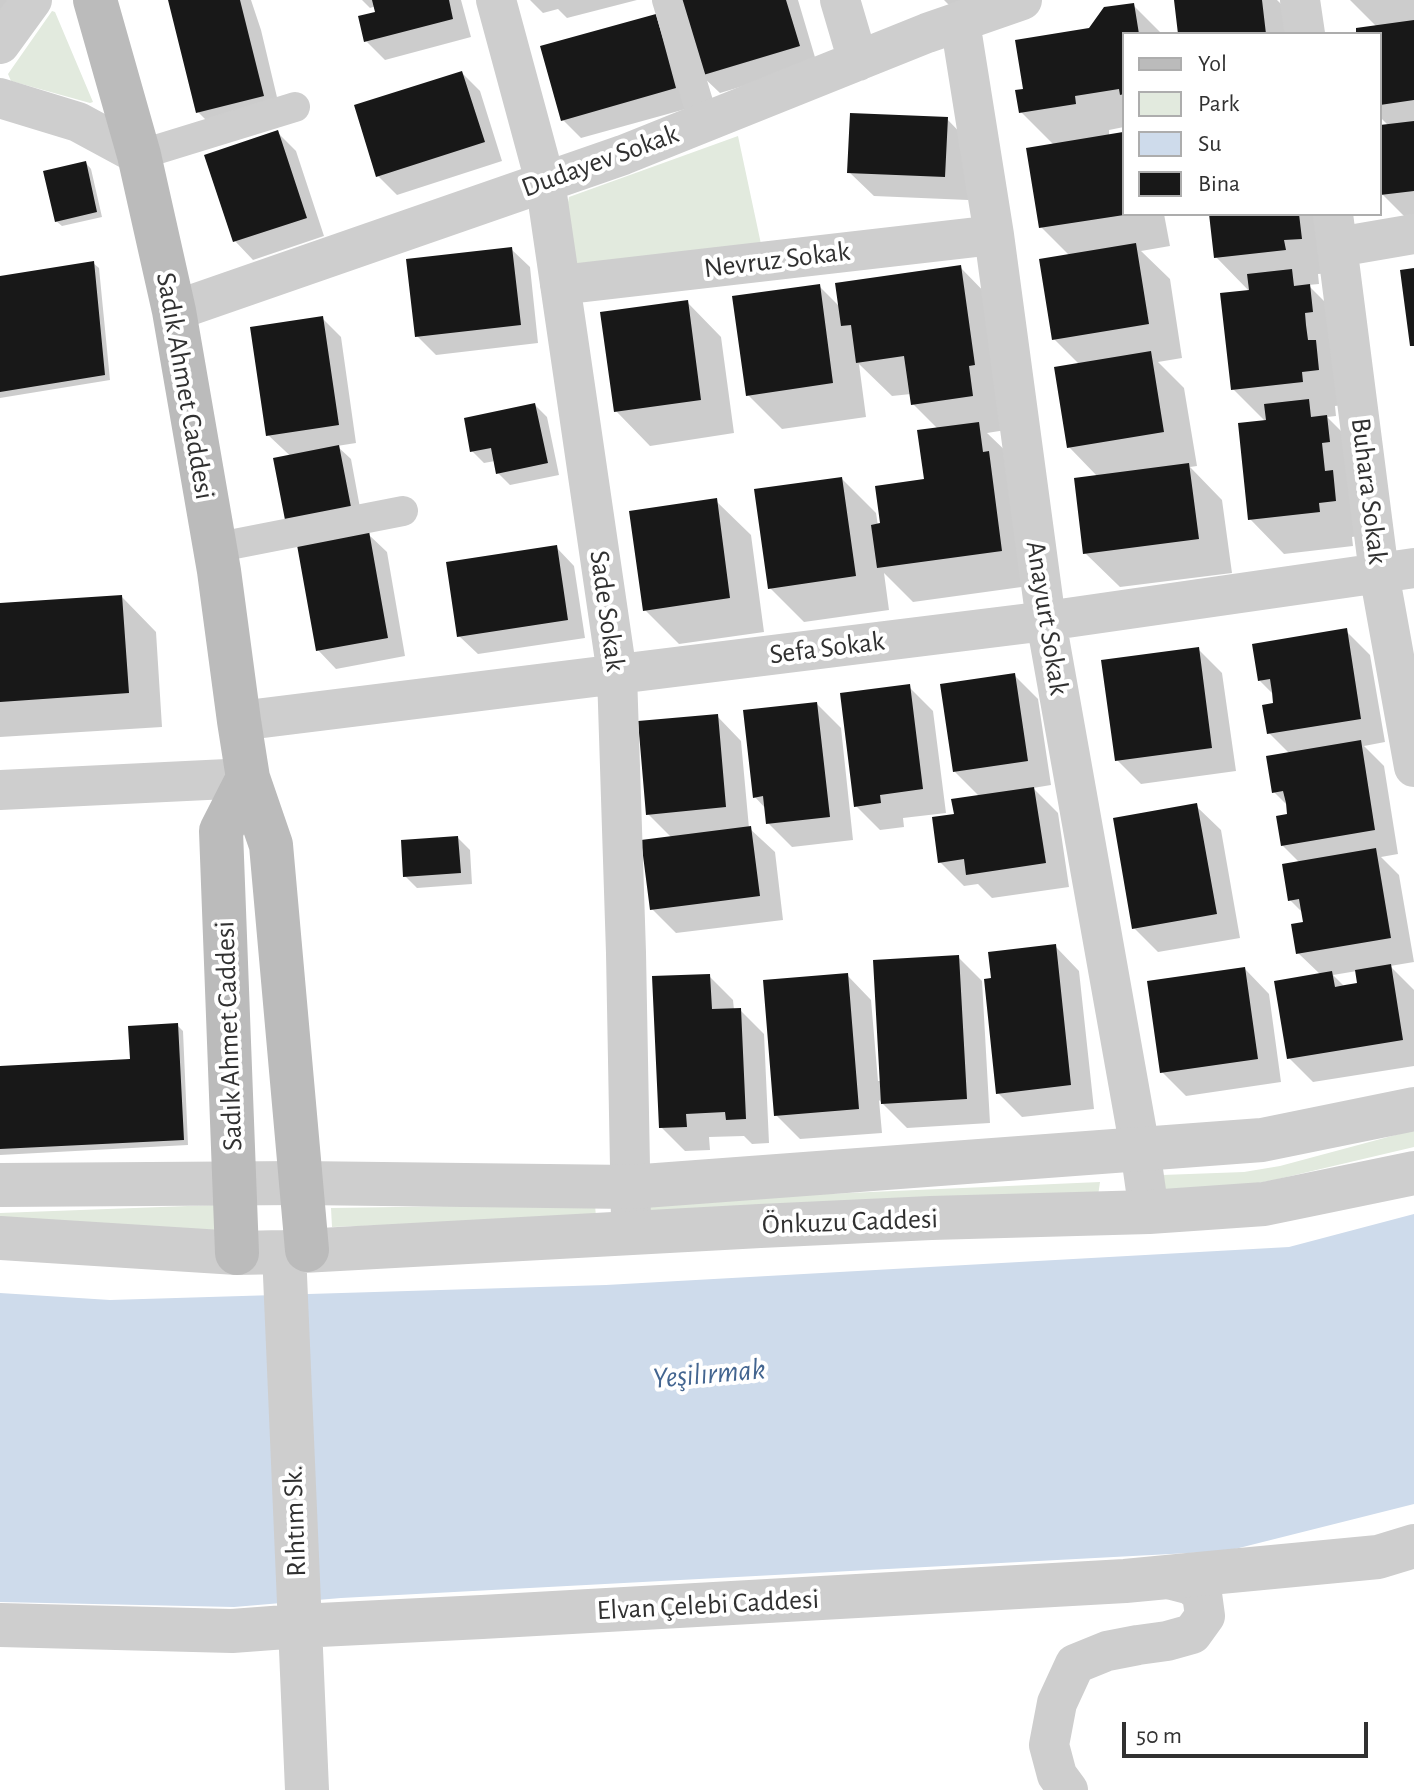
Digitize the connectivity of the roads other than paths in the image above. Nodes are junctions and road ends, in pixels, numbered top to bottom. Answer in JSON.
{"nodes":[{"id":1,"x":32,"y":0,"type":"edge"},
{"id":2,"x":95,"y":0,"type":"edge"},
{"id":3,"x":496,"y":0,"type":"edge"},
{"id":4,"x":667,"y":0,"type":"edge"},
{"id":5,"x":840,"y":0,"type":"edge"},
{"id":6,"x":1022,"y":0,"type":"edge"},
{"id":7,"x":1300,"y":0,"type":"edge"},
{"id":8,"x":960,"y":22,"type":"junction"},
{"id":9,"x":1305,"y":32,"type":"edge"},
{"id":10,"x":0,"y":44,"type":"edge"},
{"id":11,"x":858,"y":61,"type":"junction"},
{"id":12,"x":0,"y":98,"type":"edge"},
{"id":13,"x":295,"y":107,"type":"dead end"},
{"id":14,"x":704,"y":122,"type":"junction"},
{"id":15,"x":139,"y":155,"type":"junction"},
{"id":16,"x":545,"y":181,"type":"junction"},
{"id":17,"x":1335,"y":230,"type":"edge"},
{"id":18,"x":1414,"y":234,"type":"edge"},
{"id":19,"x":994,"y":235,"type":"junction"},
{"id":20,"x":560,"y":285,"type":"junction"},
{"id":21,"x":174,"y":311,"type":"junction"},
{"id":22,"x":403,"y":511,"type":"dead end"},
{"id":23,"x":214,"y":548,"type":"junction"},
{"id":24,"x":1397,"y":570,"type":"edge"},
{"id":25,"x":1046,"y":621,"type":"junction"},
{"id":26,"x":617,"y":674,"type":"junction"},
{"id":27,"x":239,"y":721,"type":"junction"},
{"id":28,"x":1414,"y":767,"type":"edge"},
{"id":29,"x":248,"y":778,"type":"junction"},
{"id":30,"x":0,"y":790,"type":"edge"},
{"id":31,"x":1414,"y":1109,"type":"edge"},
{"id":32,"x":1140,"y":1149,"type":"junction"},
{"id":33,"x":1414,"y":1173,"type":"edge"},
{"id":34,"x":235,"y":1183,"type":"junction"},
{"id":35,"x":300,"y":1183,"type":"junction"},
{"id":36,"x":0,"y":1185,"type":"edge"},
{"id":37,"x":630,"y":1187,"type":"junction"},
{"id":38,"x":1149,"y":1212,"type":"junction"},
{"id":39,"x":632,"y":1232,"type":"junction"},
{"id":40,"x":0,"y":1238,"type":"edge"},
{"id":41,"x":296,"y":1251,"type":"junction"},
{"id":42,"x":237,"y":1253,"type":"junction"},
{"id":43,"x":1414,"y":1546,"type":"edge"},
{"id":44,"x":1164,"y":1578,"type":"junction"},
{"id":45,"x":0,"y":1625,"type":"edge"},
{"id":46,"x":299,"y":1626,"type":"junction"},
{"id":47,"x":307,"y":1790,"type":"edge"},
{"id":48,"x":1068,"y":1790,"type":"edge"}],
"edges":[{"from":1,"to":10,"type":"street"},
{"from":2,"to":15,"type":"main road","name":"Sadık Ahmet Caddesi"},
{"from":3,"to":16,"type":"street","name":"Sade Sokak"},
{"from":4,"to":14,"type":"street"},
{"from":5,"to":11,"type":"street"},
{"from":6,"to":8,"type":"street","name":"Dudayev Sokak"},
{"from":7,"to":9,"type":"street"},
{"from":8,"to":11,"type":"street","name":"Dudayev Sokak"},
{"from":8,"to":19,"type":"street","name":"Anayurt Sokak"},
{"from":11,"to":14,"type":"street","name":"Dudayev Sokak"},
{"from":12,"to":15,"type":"street"},
{"from":13,"to":15,"type":"street"},
{"from":14,"to":16,"type":"street","name":"Dudayev Sokak"},
{"from":15,"to":21,"type":"main road","name":"Sadık Ahmet Caddesi"},
{"from":16,"to":20,"type":"street","name":"Sade Sokak"},
{"from":16,"to":21,"type":"street","name":"Dudayev Sokak"},
{"from":17,"to":18,"type":"street"},
{"from":17,"to":24,"type":"street","name":"Buhara Sokak"},
{"from":19,"to":20,"type":"street","name":"Nevruz Sokak"},
{"from":19,"to":25,"type":"street","name":"Anayurt Sokak"},
{"from":20,"to":26,"type":"street","name":"Sade Sokak"},
{"from":21,"to":23,"type":"main road","name":"Sadık Ahmet Caddesi"},
{"from":22,"to":23,"type":"street"},
{"from":23,"to":27,"type":"main road","name":"Sadık Ahmet Caddesi"},
{"from":24,"to":25,"type":"street","name":"Sefa Sokak"},
{"from":24,"to":28,"type":"street","name":"Buhara Sokak"},
{"from":25,"to":26,"type":"street","name":"Sefa Sokak"},
{"from":25,"to":32,"type":"street","name":"Anayurt Sokak"},
{"from":26,"to":27,"type":"street","name":"Sefa Sokak"},
{"from":26,"to":37,"type":"street","name":"Sade Sokak"},
{"from":27,"to":29,"type":"main road","name":"Sadık Ahmet Caddesi"},
{"from":29,"to":30,"type":"street"},
{"from":29,"to":34,"type":"main road","name":"Sadık Ahmet Caddesi"},
{"from":29,"to":35,"type":"main road","name":"Sadık Ahmet Caddesi"},
{"from":31,"to":32,"type":"street","name":"Önkuzu Caddesi"},
{"from":32,"to":37,"type":"street","name":"Önkuzu Caddesi"},
{"from":32,"to":38,"type":"street","name":"Anayurt Sokak"},
{"from":33,"to":38,"type":"street","name":"Önkuzu Caddesi"},
{"from":34,"to":35,"type":"street","name":"Önkuzu Caddesi"},
{"from":34,"to":36,"type":"street","name":"Önkuzu Caddesi"},
{"from":34,"to":42,"type":"main road","name":"Sadık Ahmet Caddesi"},
{"from":35,"to":37,"type":"street","name":"Önkuzu Caddesi"},
{"from":35,"to":41,"type":"main road","name":"Sadık Ahmet Caddesi"},
{"from":37,"to":39,"type":"street","name":"Sade Sokak"},
{"from":38,"to":39,"type":"street","name":"Önkuzu Caddesi"},
{"from":39,"to":41,"type":"street","name":"Önkuzu Caddesi"},
{"from":40,"to":42,"type":"street","name":"Önkuzu Caddesi"},
{"from":41,"to":42,"type":"street","name":"Önkuzu Caddesi"},
{"from":41,"to":46,"type":"street","name":"Rıhtım Sk."},
{"from":43,"to":44,"type":"street","name":"Elvan Çelebi Caddesi"},
{"from":44,"to":46,"type":"street","name":"Elvan Çelebi Caddesi"},
{"from":44,"to":48,"type":"street"},
{"from":45,"to":46,"type":"street","name":"Elvan Çelebi Caddesi"},
{"from":46,"to":47,"type":"street","name":"Rıhtım Sk."}]}
